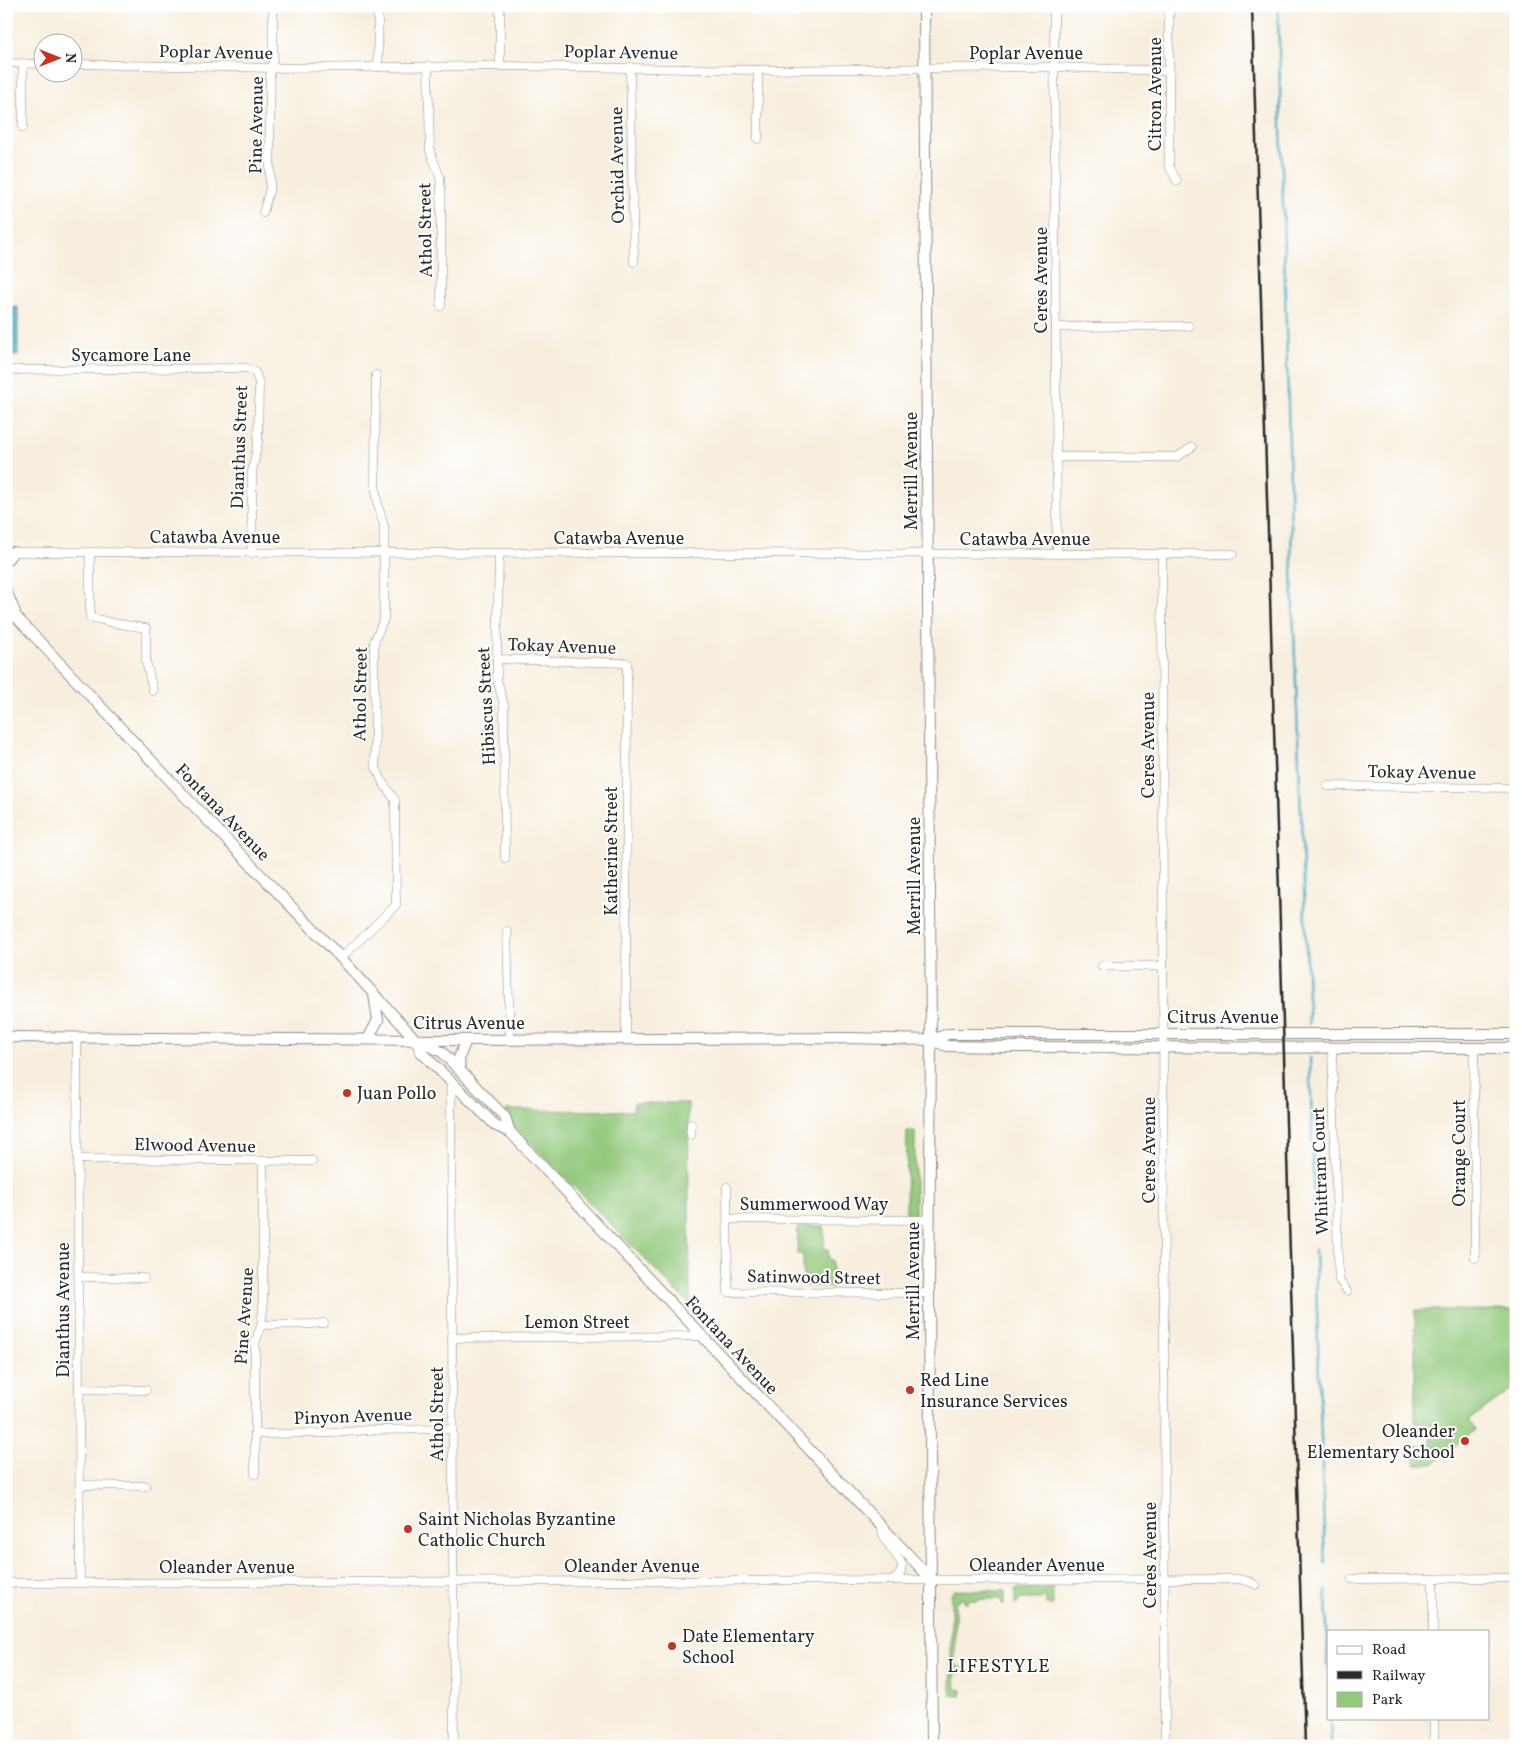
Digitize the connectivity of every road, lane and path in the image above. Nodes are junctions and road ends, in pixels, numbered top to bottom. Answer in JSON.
{"nodes":[{"id":1,"x":273,"y":6,"type":"edge"},
{"id":2,"x":378,"y":6,"type":"edge"},
{"id":3,"x":500,"y":6,"type":"edge"},
{"id":4,"x":924,"y":6,"type":"edge"},
{"id":5,"x":1054,"y":6,"type":"edge"},
{"id":6,"x":1169,"y":6,"type":"edge"},
{"id":7,"x":6,"y":63,"type":"edge"},
{"id":8,"x":24,"y":63,"type":"junction"},
{"id":9,"x":32,"y":63,"type":"edge"},
{"id":10,"x":82,"y":64,"type":"edge"},
{"id":11,"x":428,"y":66,"type":"junction"},
{"id":12,"x":500,"y":66,"type":"junction"},
{"id":13,"x":378,"y":67,"type":"junction"},
{"id":14,"x":630,"y":67,"type":"junction"},
{"id":15,"x":1055,"y":67,"type":"junction"},
{"id":16,"x":272,"y":68,"type":"junction"},
{"id":17,"x":925,"y":68,"type":"junction"},
{"id":18,"x":758,"y":70,"type":"junction"},
{"id":19,"x":1170,"y":71,"type":"junction"},
{"id":20,"x":22,"y":128,"type":"dead end"},
{"id":21,"x":758,"y":139,"type":"dead end"},
{"id":22,"x":1177,"y":181,"type":"dead end"},
{"id":23,"x":263,"y":213,"type":"dead end"},
{"id":24,"x":634,"y":262,"type":"dead end"},
{"id":25,"x":441,"y":306,"type":"dead end"},
{"id":26,"x":1189,"y":326,"type":"dead end"},
{"id":27,"x":1056,"y":327,"type":"junction"},
{"id":28,"x":6,"y":370,"type":"edge"},
{"id":29,"x":255,"y":372,"type":"joint"},
{"id":30,"x":376,"y":375,"type":"dead end"},
{"id":31,"x":1192,"y":447,"type":"dead end"},
{"id":32,"x":1057,"y":457,"type":"junction"},
{"id":33,"x":90,"y":552,"type":"junction"},
{"id":34,"x":384,"y":552,"type":"junction"},
{"id":35,"x":252,"y":553,"type":"junction"},
{"id":36,"x":499,"y":553,"type":"junction"},
{"id":37,"x":928,"y":554,"type":"junction"},
{"id":38,"x":1057,"y":554,"type":"junction"},
{"id":39,"x":1162,"y":554,"type":"junction"},
{"id":40,"x":1233,"y":554,"type":"dead end"},
{"id":41,"x":8,"y":555,"type":"edge"},
{"id":42,"x":6,"y":591,"type":"edge"},
{"id":43,"x":6,"y":606,"type":"edge"},
{"id":44,"x":17,"y":618,"type":"junction"},
{"id":45,"x":497,"y":659,"type":"junction"},
{"id":46,"x":627,"y":663,"type":"joint"},
{"id":47,"x":153,"y":690,"type":"dead end"},
{"id":48,"x":1328,"y":786,"type":"dead end"},
{"id":49,"x":1516,"y":788,"type":"edge"},
{"id":50,"x":505,"y":858,"type":"dead end"},
{"id":51,"x":507,"y":931,"type":"dead end"},
{"id":52,"x":341,"y":958,"type":"junction"},
{"id":53,"x":1102,"y":966,"type":"dead end"},
{"id":54,"x":1163,"y":966,"type":"junction"},
{"id":55,"x":374,"y":994,"type":"junction"},
{"id":56,"x":1163,"y":1033,"type":"junction"},
{"id":57,"x":1516,"y":1034,"type":"edge"},
{"id":58,"x":6,"y":1037,"type":"edge"},
{"id":59,"x":77,"y":1037,"type":"junction"},
{"id":60,"x":368,"y":1039,"type":"junction"},
{"id":61,"x":416,"y":1040,"type":"junction"},
{"id":62,"x":466,"y":1040,"type":"junction"},
{"id":63,"x":510,"y":1040,"type":"junction"},
{"id":64,"x":626,"y":1040,"type":"junction"},
{"id":65,"x":931,"y":1040,"type":"junction"},
{"id":66,"x":1163,"y":1046,"type":"junction"},
{"id":67,"x":1332,"y":1047,"type":"junction"},
{"id":68,"x":1474,"y":1048,"type":"junction"},
{"id":69,"x":1516,"y":1048,"type":"edge"},
{"id":70,"x":460,"y":1071,"type":"junction"},
{"id":71,"x":451,"y":1082,"type":"junction"},
{"id":72,"x":691,"y":1124,"type":"dead end"},
{"id":73,"x":510,"y":1132,"type":"junction"},
{"id":74,"x":691,"y":1136,"type":"dead end"},
{"id":75,"x":78,"y":1159,"type":"junction"},
{"id":76,"x":263,"y":1161,"type":"junction"},
{"id":77,"x":312,"y":1161,"type":"dead end"},
{"id":78,"x":727,"y":1187,"type":"dead end"},
{"id":79,"x":728,"y":1219,"type":"junction"},
{"id":80,"x":930,"y":1220,"type":"junction"},
{"id":81,"x":1475,"y":1258,"type":"dead end"},
{"id":82,"x":79,"y":1277,"type":"junction"},
{"id":83,"x":144,"y":1278,"type":"dead end"},
{"id":84,"x":1346,"y":1291,"type":"dead end"},
{"id":85,"x":929,"y":1293,"type":"junction"},
{"id":86,"x":324,"y":1323,"type":"dead end"},
{"id":87,"x":261,"y":1324,"type":"junction"},
{"id":88,"x":702,"y":1336,"type":"junction"},
{"id":89,"x":452,"y":1338,"type":"junction"},
{"id":90,"x":79,"y":1389,"type":"junction"},
{"id":91,"x":146,"y":1390,"type":"dead end"},
{"id":92,"x":452,"y":1429,"type":"junction"},
{"id":93,"x":255,"y":1434,"type":"junction"},
{"id":94,"x":255,"y":1474,"type":"dead end"},
{"id":95,"x":80,"y":1486,"type":"junction"},
{"id":96,"x":146,"y":1486,"type":"dead end"},
{"id":97,"x":881,"y":1527,"type":"junction"},
{"id":98,"x":1516,"y":1578,"type":"edge"},
{"id":99,"x":1165,"y":1579,"type":"junction"},
{"id":100,"x":1352,"y":1579,"type":"dead end"},
{"id":101,"x":1433,"y":1579,"type":"junction"},
{"id":102,"x":895,"y":1580,"type":"junction"},
{"id":103,"x":932,"y":1580,"type":"junction"},
{"id":104,"x":453,"y":1581,"type":"junction"},
{"id":105,"x":80,"y":1582,"type":"junction"},
{"id":106,"x":6,"y":1583,"type":"edge"},
{"id":107,"x":1256,"y":1585,"type":"dead end"},
{"id":108,"x":1433,"y":1630,"type":"edge"},
{"id":109,"x":1434,"y":1720,"type":"edge"},
{"id":110,"x":454,"y":1746,"type":"edge"},
{"id":111,"x":932,"y":1746,"type":"edge"},
{"id":112,"x":1165,"y":1746,"type":"edge"},
{"id":113,"x":1434,"y":1746,"type":"edge"}],
"edges":[{"from":1,"to":16,"type":"street","name":"Pine Avenue"},
{"from":2,"to":13,"type":"street"},
{"from":3,"to":12,"type":"street"},
{"from":4,"to":17,"type":"main road","name":"Merrill Avenue"},
{"from":5,"to":15,"type":"street","name":"Ceres Avenue"},
{"from":6,"to":19,"type":"street","name":"Citron Avenue"},
{"from":7,"to":8,"type":"street"},
{"from":8,"to":9,"type":"street"},
{"from":8,"to":20,"type":"street"},
{"from":10,"to":16,"type":"street","name":"Poplar Avenue"},
{"from":11,"to":12,"type":"street","name":"Poplar Avenue"},
{"from":11,"to":13,"type":"street","name":"Poplar Avenue"},
{"from":11,"to":25,"type":"street","name":"Athol Street"},
{"from":12,"to":14,"type":"street","name":"Poplar Avenue"},
{"from":13,"to":16,"type":"street","name":"Poplar Avenue"},
{"from":14,"to":18,"type":"street","name":"Poplar Avenue"},
{"from":14,"to":24,"type":"street","name":"Orchid Avenue"},
{"from":15,"to":17,"type":"street","name":"Poplar Avenue"},
{"from":15,"to":19,"type":"street","name":"Poplar Avenue"},
{"from":15,"to":27,"type":"street","name":"Ceres Avenue"},
{"from":16,"to":23,"type":"street","name":"Pine Avenue"},
{"from":17,"to":18,"type":"street","name":"Poplar Avenue"},
{"from":17,"to":37,"type":"main road","name":"Merrill Avenue"},
{"from":18,"to":21,"type":"street"},
{"from":19,"to":22,"type":"street","name":"Citron Avenue"},
{"from":26,"to":27,"type":"street"},
{"from":27,"to":32,"type":"street","name":"Ceres Avenue"},
{"from":28,"to":29,"type":"street","name":"Sycamore Lane"},
{"from":29,"to":35,"type":"street","name":"Dianthus Street"},
{"from":30,"to":34,"type":"street","name":"Athol Street"},
{"from":31,"to":32,"type":"street"},
{"from":32,"to":38,"type":"street","name":"Ceres Avenue"},
{"from":33,"to":35,"type":"street","name":"Catawba Avenue"},
{"from":33,"to":41,"type":"street","name":"Catawba Avenue"},
{"from":33,"to":47,"type":"street"},
{"from":34,"to":35,"type":"street","name":"Catawba Avenue"},
{"from":34,"to":36,"type":"street","name":"Catawba Avenue"},
{"from":34,"to":52,"type":"street","name":"Athol Street"},
{"from":36,"to":37,"type":"street","name":"Catawba Avenue"},
{"from":36,"to":45,"type":"street","name":"Hibiscus Street"},
{"from":37,"to":38,"type":"street","name":"Catawba Avenue"},
{"from":37,"to":65,"type":"main road","name":"Merrill Avenue"},
{"from":38,"to":39,"type":"street","name":"Catawba Avenue"},
{"from":39,"to":40,"type":"street","name":"Catawba Avenue"},
{"from":39,"to":54,"type":"street","name":"Ceres Avenue"},
{"from":42,"to":44,"type":"main road"},
{"from":43,"to":44,"type":"main road","name":"Fontana Avenue"},
{"from":44,"to":52,"type":"main road","name":"Fontana Avenue"},
{"from":45,"to":46,"type":"street","name":"Tokay Avenue"},
{"from":45,"to":50,"type":"street","name":"Hibiscus Street"},
{"from":46,"to":64,"type":"street","name":"Katherine Street"},
{"from":48,"to":49,"type":"street","name":"Tokay Avenue"},
{"from":51,"to":63,"type":"street"},
{"from":52,"to":55,"type":"main road","name":"Fontana Avenue"},
{"from":53,"to":54,"type":"street"},
{"from":54,"to":56,"type":"street","name":"Ceres Avenue"},
{"from":55,"to":60,"type":"main road"},
{"from":55,"to":61,"type":"main road","name":"Fontana Avenue"},
{"from":56,"to":57,"type":"main road","name":"Citrus Avenue"},
{"from":56,"to":65,"type":"main road","name":"Citrus Avenue"},
{"from":56,"to":66,"type":"street","name":"Ceres Avenue"},
{"from":58,"to":59,"type":"main road","name":"Citrus Avenue"},
{"from":59,"to":60,"type":"main road","name":"Citrus Avenue"},
{"from":59,"to":75,"type":"street","name":"Dianthus Avenue"},
{"from":60,"to":61,"type":"main road","name":"Citrus Avenue"},
{"from":61,"to":62,"type":"main road","name":"Citrus Avenue"},
{"from":61,"to":70,"type":"main road","name":"Fontana Avenue"},
{"from":61,"to":71,"type":"main road","name":"Fontana Avenue"},
{"from":62,"to":63,"type":"main road","name":"Citrus Avenue"},
{"from":62,"to":70,"type":"main road"},
{"from":63,"to":64,"type":"main road","name":"Citrus Avenue"},
{"from":64,"to":65,"type":"main road","name":"Citrus Avenue"},
{"from":65,"to":66,"type":"main road","name":"Citrus Avenue"},
{"from":65,"to":80,"type":"main road","name":"Merrill Avenue"},
{"from":66,"to":67,"type":"main road","name":"Citrus Avenue"},
{"from":66,"to":99,"type":"street","name":"Ceres Avenue"},
{"from":67,"to":68,"type":"main road","name":"Citrus Avenue"},
{"from":67,"to":84,"type":"street","name":"Whittram Court"},
{"from":68,"to":69,"type":"main road","name":"Citrus Avenue"},
{"from":68,"to":81,"type":"street","name":"Orange Court"},
{"from":70,"to":73,"type":"main road","name":"Fontana Avenue"},
{"from":71,"to":73,"type":"main road","name":"Fontana Avenue"},
{"from":71,"to":89,"type":"street","name":"Athol Street"},
{"from":72,"to":74,"type":"street"},
{"from":73,"to":88,"type":"main road","name":"Fontana Avenue"},
{"from":75,"to":76,"type":"street","name":"Elwood Avenue"},
{"from":75,"to":82,"type":"street","name":"Dianthus Avenue"},
{"from":76,"to":77,"type":"street","name":"Elwood Avenue"},
{"from":76,"to":87,"type":"street","name":"Pine Avenue"},
{"from":78,"to":79,"type":"street"},
{"from":79,"to":80,"type":"street","name":"Summerwood Way"},
{"from":79,"to":85,"type":"street","name":"Satinwood Street"},
{"from":80,"to":85,"type":"main road","name":"Merrill Avenue"},
{"from":82,"to":83,"type":"street"},
{"from":82,"to":90,"type":"street","name":"Dianthus Avenue"},
{"from":85,"to":103,"type":"main road","name":"Merrill Avenue"},
{"from":86,"to":87,"type":"street"},
{"from":87,"to":93,"type":"street","name":"Pine Avenue"},
{"from":88,"to":89,"type":"street","name":"Lemon Street"},
{"from":88,"to":97,"type":"main road","name":"Fontana Avenue"},
{"from":89,"to":92,"type":"street","name":"Athol Street"},
{"from":90,"to":91,"type":"street"},
{"from":90,"to":95,"type":"street","name":"Dianthus Avenue"},
{"from":92,"to":93,"type":"street","name":"Pinyon Avenue"},
{"from":92,"to":104,"type":"street","name":"Athol Street"},
{"from":93,"to":94,"type":"street","name":"Pine Avenue"},
{"from":95,"to":96,"type":"street"},
{"from":95,"to":105,"type":"street","name":"Dianthus Avenue"},
{"from":97,"to":102,"type":"street"},
{"from":97,"to":103,"type":"main road","name":"Fontana Avenue"},
{"from":98,"to":101,"type":"street"},
{"from":99,"to":103,"type":"street","name":"Oleander Avenue"},
{"from":99,"to":107,"type":"street","name":"Oleander Avenue"},
{"from":99,"to":112,"type":"street","name":"Ceres Avenue"},
{"from":100,"to":101,"type":"street"},
{"from":101,"to":108,"type":"street"},
{"from":102,"to":103,"type":"street","name":"Oleander Avenue"},
{"from":102,"to":104,"type":"street","name":"Oleander Avenue"},
{"from":103,"to":111,"type":"main road","name":"Merrill Avenue"},
{"from":104,"to":105,"type":"street","name":"Oleander Avenue"},
{"from":104,"to":110,"type":"street","name":"Athol Street"},
{"from":105,"to":106,"type":"street","name":"Oleander Avenue"},
{"from":109,"to":113,"type":"street"}]}
